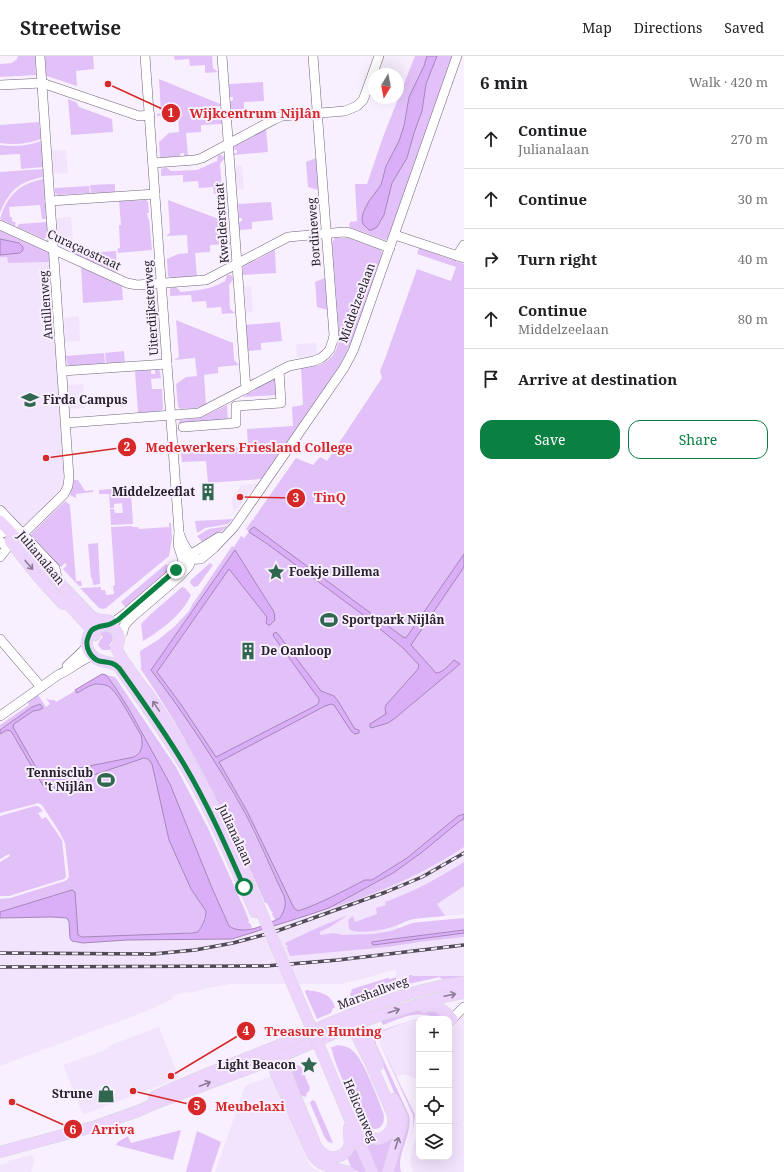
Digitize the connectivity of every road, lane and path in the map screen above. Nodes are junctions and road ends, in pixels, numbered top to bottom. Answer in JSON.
{"nodes":[{"id":1,"x":40,"y":56,"type":"edge"},
{"id":2,"x":145,"y":56,"type":"edge"},
{"id":3,"x":222,"y":56,"type":"edge"},
{"id":4,"x":313,"y":56,"type":"edge"},
{"id":5,"x":379,"y":56,"type":"edge"},
{"id":6,"x":457,"y":56,"type":"edge"},
{"id":7,"x":42,"y":83,"type":"junction"},
{"id":8,"x":0,"y":85,"type":"edge"},
{"id":9,"x":318,"y":113,"type":"junction"},
{"id":10,"x":150,"y":115,"type":"junction"},
{"id":11,"x":228,"y":144,"type":"junction"},
{"id":12,"x":153,"y":163,"type":"junction"},
{"id":13,"x":155,"y":194,"type":"junction"},
{"id":14,"x":50,"y":201,"type":"junction"},
{"id":15,"x":0,"y":225,"type":"edge"},
{"id":16,"x":326,"y":233,"type":"junction"},
{"id":17,"x":395,"y":235,"type":"junction"},
{"id":18,"x":464,"y":245,"type":"edge"},
{"id":19,"x":390,"y":248,"type":"junction"},
{"id":20,"x":54,"y":249,"type":"junction"},
{"id":21,"x":460,"y":257,"type":"edge"},
{"id":22,"x":237,"y":264,"type":"junction"},
{"id":23,"x":162,"y":284,"type":"junction"},
{"id":24,"x":167,"y":364,"type":"junction"},
{"id":25,"x":279,"y":371,"type":"junction"},
{"id":26,"x":62,"y":372,"type":"junction"},
{"id":27,"x":246,"y":389,"type":"junction"},
{"id":28,"x":231,"y":397,"type":"junction"},
{"id":29,"x":236,"y":406,"type":"junction"},
{"id":30,"x":171,"y":415,"type":"junction"},
{"id":31,"x":66,"y":423,"type":"junction"},
{"id":32,"x":183,"y":427,"type":"dead end"},
{"id":33,"x":0,"y":510,"type":"edge"},
{"id":34,"x":0,"y":521,"type":"edge"},
{"id":35,"x":1,"y":534,"type":"edge"},
{"id":36,"x":22,"y":534,"type":"junction"},
{"id":37,"x":0,"y":557,"type":"edge"},
{"id":38,"x":187,"y":558,"type":"junction"},
{"id":39,"x":58,"y":582,"type":"junction"},
{"id":40,"x":108,"y":622,"type":"junction"},
{"id":41,"x":124,"y":632,"type":"junction"},
{"id":42,"x":89,"y":637,"type":"junction"},
{"id":43,"x":0,"y":639,"type":"edge"},
{"id":44,"x":120,"y":650,"type":"junction"},
{"id":45,"x":99,"y":658,"type":"junction"},
{"id":46,"x":58,"y":675,"type":"junction"},
{"id":47,"x":41,"y":687,"type":"junction"},
{"id":48,"x":0,"y":716,"type":"edge"},
{"id":49,"x":258,"y":910,"type":"junction"},
{"id":50,"x":464,"y":982,"type":"edge"},
{"id":51,"x":464,"y":992,"type":"edge"},
{"id":52,"x":410,"y":1006,"type":"junction"},
{"id":53,"x":464,"y":1007,"type":"edge"},
{"id":54,"x":447,"y":1016,"type":"edge"},
{"id":55,"x":452,"y":1018,"type":"edge"},
{"id":56,"x":353,"y":1019,"type":"junction"},
{"id":57,"x":271,"y":1048,"type":"junction"},
{"id":58,"x":276,"y":1058,"type":"junction"},
{"id":59,"x":322,"y":1061,"type":"junction"},
{"id":60,"x":348,"y":1114,"type":"junction"},
{"id":61,"x":349,"y":1128,"type":"junction"},
{"id":62,"x":73,"y":1132,"type":"junction"},
{"id":63,"x":0,"y":1152,"type":"edge"},
{"id":64,"x":346,"y":1171,"type":"edge"},
{"id":65,"x":368,"y":1172,"type":"edge"},
{"id":66,"x":372,"y":1172,"type":"edge"},
{"id":67,"x":388,"y":1172,"type":"edge"}],
"edges":[{"from":1,"to":7,"type":"street","name":"Antillenweg"},
{"from":2,"to":10,"type":"street","name":"Uiterdijksterweg"},
{"from":3,"to":11,"type":"street","name":"Kwelderstraat"},
{"from":4,"to":9,"type":"street","name":"Bordineweg"},
{"from":5,"to":9,"type":"street"},
{"from":6,"to":17,"type":"street","name":"Middelzeelaan"},
{"from":7,"to":8,"type":"street"},
{"from":7,"to":10,"type":"street"},
{"from":7,"to":14,"type":"street","name":"Antillenweg"},
{"from":9,"to":11,"type":"street"},
{"from":9,"to":16,"type":"street","name":"Bordineweg"},
{"from":10,"to":12,"type":"street","name":"Uiterdijksterweg"},
{"from":11,"to":12,"type":"street"},
{"from":11,"to":22,"type":"street","name":"Kwelderstraat"},
{"from":12,"to":13,"type":"street","name":"Uiterdijksterweg"},
{"from":13,"to":14,"type":"street"},
{"from":13,"to":23,"type":"street","name":"Uiterdijksterweg"},
{"from":14,"to":20,"type":"street","name":"Antillenweg"},
{"from":15,"to":20,"type":"street","name":"Curaçaostraat"},
{"from":16,"to":19,"type":"street","name":"Curaçaostraat"},
{"from":16,"to":22,"type":"street","name":"Curaçaostraat"},
{"from":16,"to":25,"type":"street","name":"Bordineweg"},
{"from":17,"to":19,"type":"street","name":"Middelzeelaan"},
{"from":17,"to":21,"type":"street"},
{"from":18,"to":21,"type":"street"},
{"from":19,"to":38,"type":"street","name":"Middelzeelaan"},
{"from":20,"to":23,"type":"street","name":"Curaçaostraat"},
{"from":20,"to":26,"type":"street","name":"Antillenweg"},
{"from":22,"to":23,"type":"street","name":"Curaçaostraat"},
{"from":22,"to":27,"type":"street","name":"Kwelderstraat"},
{"from":23,"to":24,"type":"street","name":"Uiterdijksterweg"},
{"from":24,"to":26,"type":"street"},
{"from":24,"to":30,"type":"street","name":"Uiterdijksterweg"},
{"from":25,"to":27,"type":"street","name":"Bordineweg"},
{"from":25,"to":29,"type":"street"},
{"from":26,"to":31,"type":"street","name":"Antillenweg"},
{"from":27,"to":28,"type":"street","name":"Bordineweg"},
{"from":28,"to":29,"type":"street"},
{"from":28,"to":30,"type":"street","name":"Bordineweg"},
{"from":29,"to":32,"type":"street"},
{"from":30,"to":31,"type":"street","name":"Bordineweg"},
{"from":30,"to":38,"type":"street","name":"Uiterdijksterweg"},
{"from":31,"to":36,"type":"street","name":"Antillenweg"},
{"from":33,"to":36,"type":"street","name":"Julianalaan"},
{"from":34,"to":39,"type":"main road","name":"Julianalaan"},
{"from":35,"to":37,"type":"street","name":"Julianalaan"},
{"from":35,"to":42,"type":"main road","name":"Julianalaan","one_way":true},
{"from":36,"to":39,"type":"street","name":"Julianalaan"},
{"from":38,"to":40,"type":"street","name":"Middelzeelaan"},
{"from":38,"to":41,"type":"street"},
{"from":39,"to":40,"type":"main road","name":"Julianalaan"},
{"from":40,"to":41,"type":"main road"},
{"from":40,"to":42,"type":"main road"},
{"from":40,"to":44,"type":"main road"},
{"from":41,"to":44,"type":"main road"},
{"from":42,"to":45,"type":"main road","name":"Julianalaan"},
{"from":42,"to":45,"type":"main road"},
{"from":42,"to":46,"type":"street"},
{"from":43,"to":47,"type":"street"},
{"from":44,"to":45,"type":"main road"},
{"from":49,"to":44,"type":"main road","name":"Julianalaan","one_way":true},
{"from":45,"to":46,"type":"street"},
{"from":45,"to":49,"type":"main road","name":"Julianalaan"},
{"from":46,"to":47,"type":"street"},
{"from":47,"to":48,"type":"street"},
{"from":49,"to":59,"type":"main road","name":"Julianalaan","bridge":true},
{"from":50,"to":56,"type":"main road","name":"Marshallweg"},
{"from":52,"to":51,"type":"main road","name":"Marshallweg","one_way":true},
{"from":52,"to":54,"type":"main road"},
{"from":56,"to":52,"type":"main road","name":"Marshallweg","one_way":true},
{"from":53,"to":55,"type":"street"},
{"from":56,"to":57,"type":"main road","name":"Marshallweg"},
{"from":56,"to":58,"type":"main road","name":"Marshallweg"},
{"from":56,"to":60,"type":"main road"},
{"from":67,"to":56,"type":"main road","one_way":true},
{"from":57,"to":58,"type":"main road"},
{"from":57,"to":62,"type":"main road","name":"Marshallweg"},
{"from":58,"to":61,"type":"main road"},
{"from":62,"to":58,"type":"main road","name":"Marshallweg","one_way":true},
{"from":58,"to":64,"type":"main road"},
{"from":59,"to":60,"type":"main road","name":"Heliconweg"},
{"from":59,"to":61,"type":"main road","name":"Heliconweg"},
{"from":60,"to":66,"type":"main road","name":"Heliconweg"},
{"from":61,"to":65,"type":"main road","name":"Heliconweg"},
{"from":62,"to":63,"type":"main road","name":"Marshallweg"}]}
